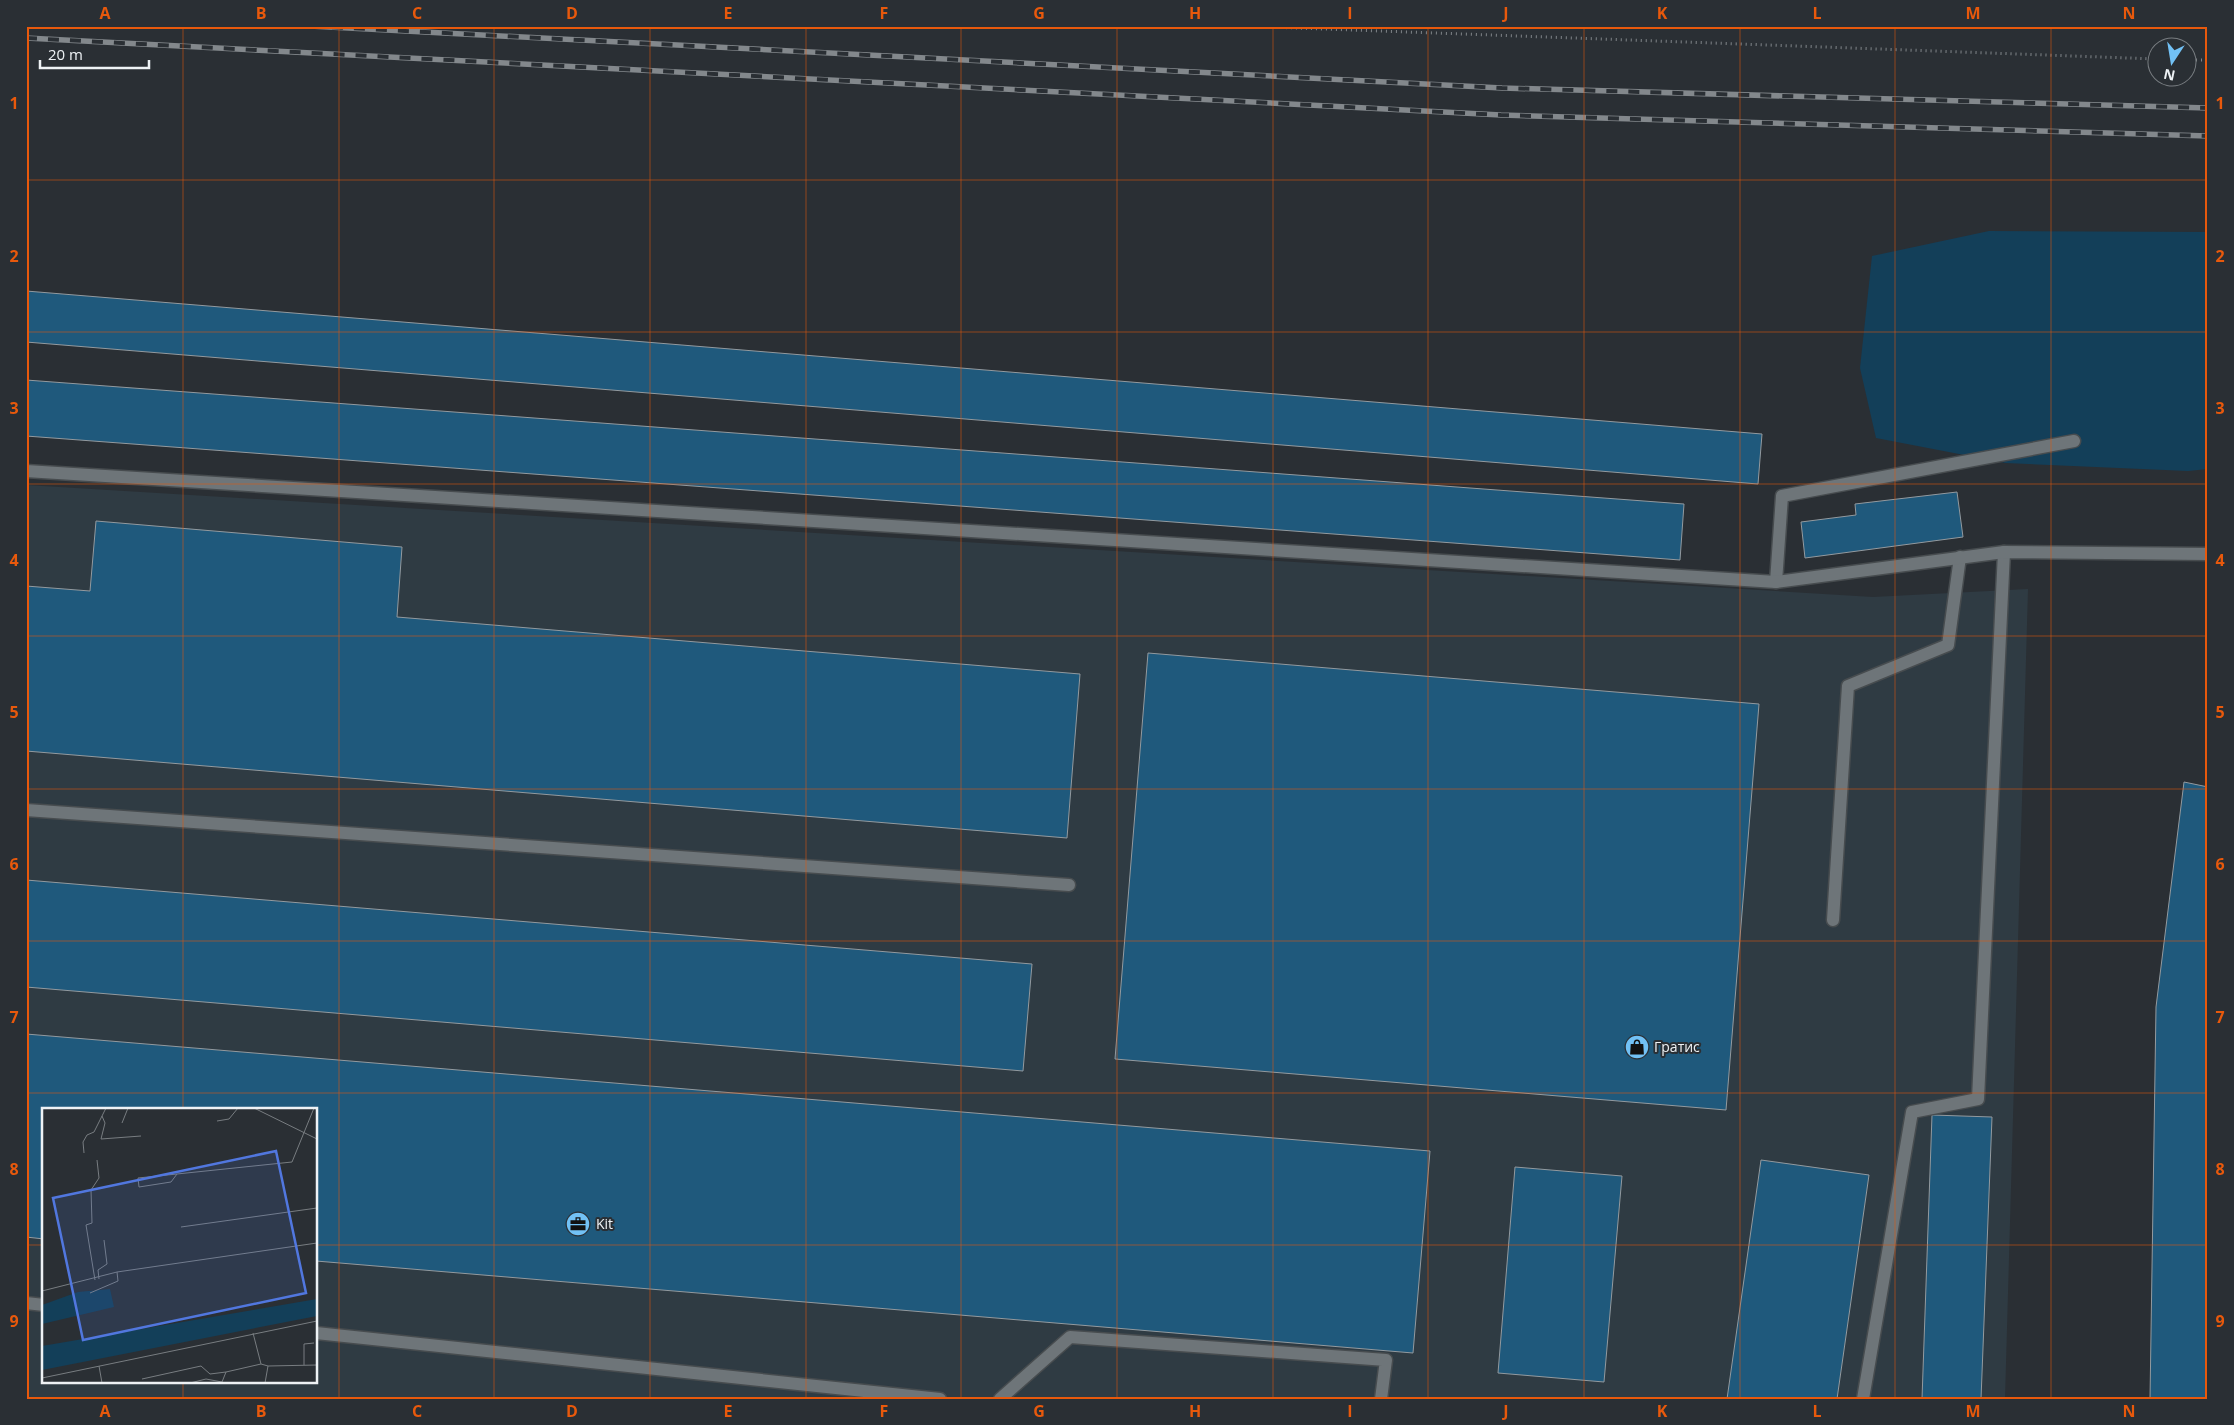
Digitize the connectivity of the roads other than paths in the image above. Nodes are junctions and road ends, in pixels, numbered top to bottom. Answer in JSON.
{"nodes":[{"id":1,"x":2074,"y":441,"type":"dead end"},
{"id":2,"x":26,"y":471,"type":"edge"},
{"id":3,"x":2004,"y":552,"type":"junction"},
{"id":4,"x":2208,"y":554,"type":"edge"},
{"id":5,"x":1960,"y":557,"type":"junction"},
{"id":6,"x":1776,"y":582,"type":"junction"},
{"id":7,"x":26,"y":810,"type":"edge"},
{"id":8,"x":1069,"y":885,"type":"dead end"},
{"id":9,"x":1833,"y":920,"type":"dead end"},
{"id":10,"x":26,"y":1303,"type":"edge"},
{"id":11,"x":42,"y":1305,"type":"edge"},
{"id":12,"x":318,"y":1333,"type":"edge"},
{"id":13,"x":940,"y":1399,"type":"edge"},
{"id":14,"x":1000,"y":1399,"type":"edge"},
{"id":15,"x":1381,"y":1399,"type":"edge"},
{"id":16,"x":1863,"y":1399,"type":"edge"}],
"edges":[{"from":1,"to":6,"type":"street"},
{"from":2,"to":6,"type":"street"},
{"from":3,"to":4,"type":"street"},
{"from":3,"to":5,"type":"street"},
{"from":3,"to":16,"type":"street"},
{"from":5,"to":6,"type":"street"},
{"from":5,"to":9,"type":"street"},
{"from":7,"to":8,"type":"street"},
{"from":10,"to":11,"type":"street"},
{"from":12,"to":13,"type":"street"},
{"from":14,"to":15,"type":"street"}]}
